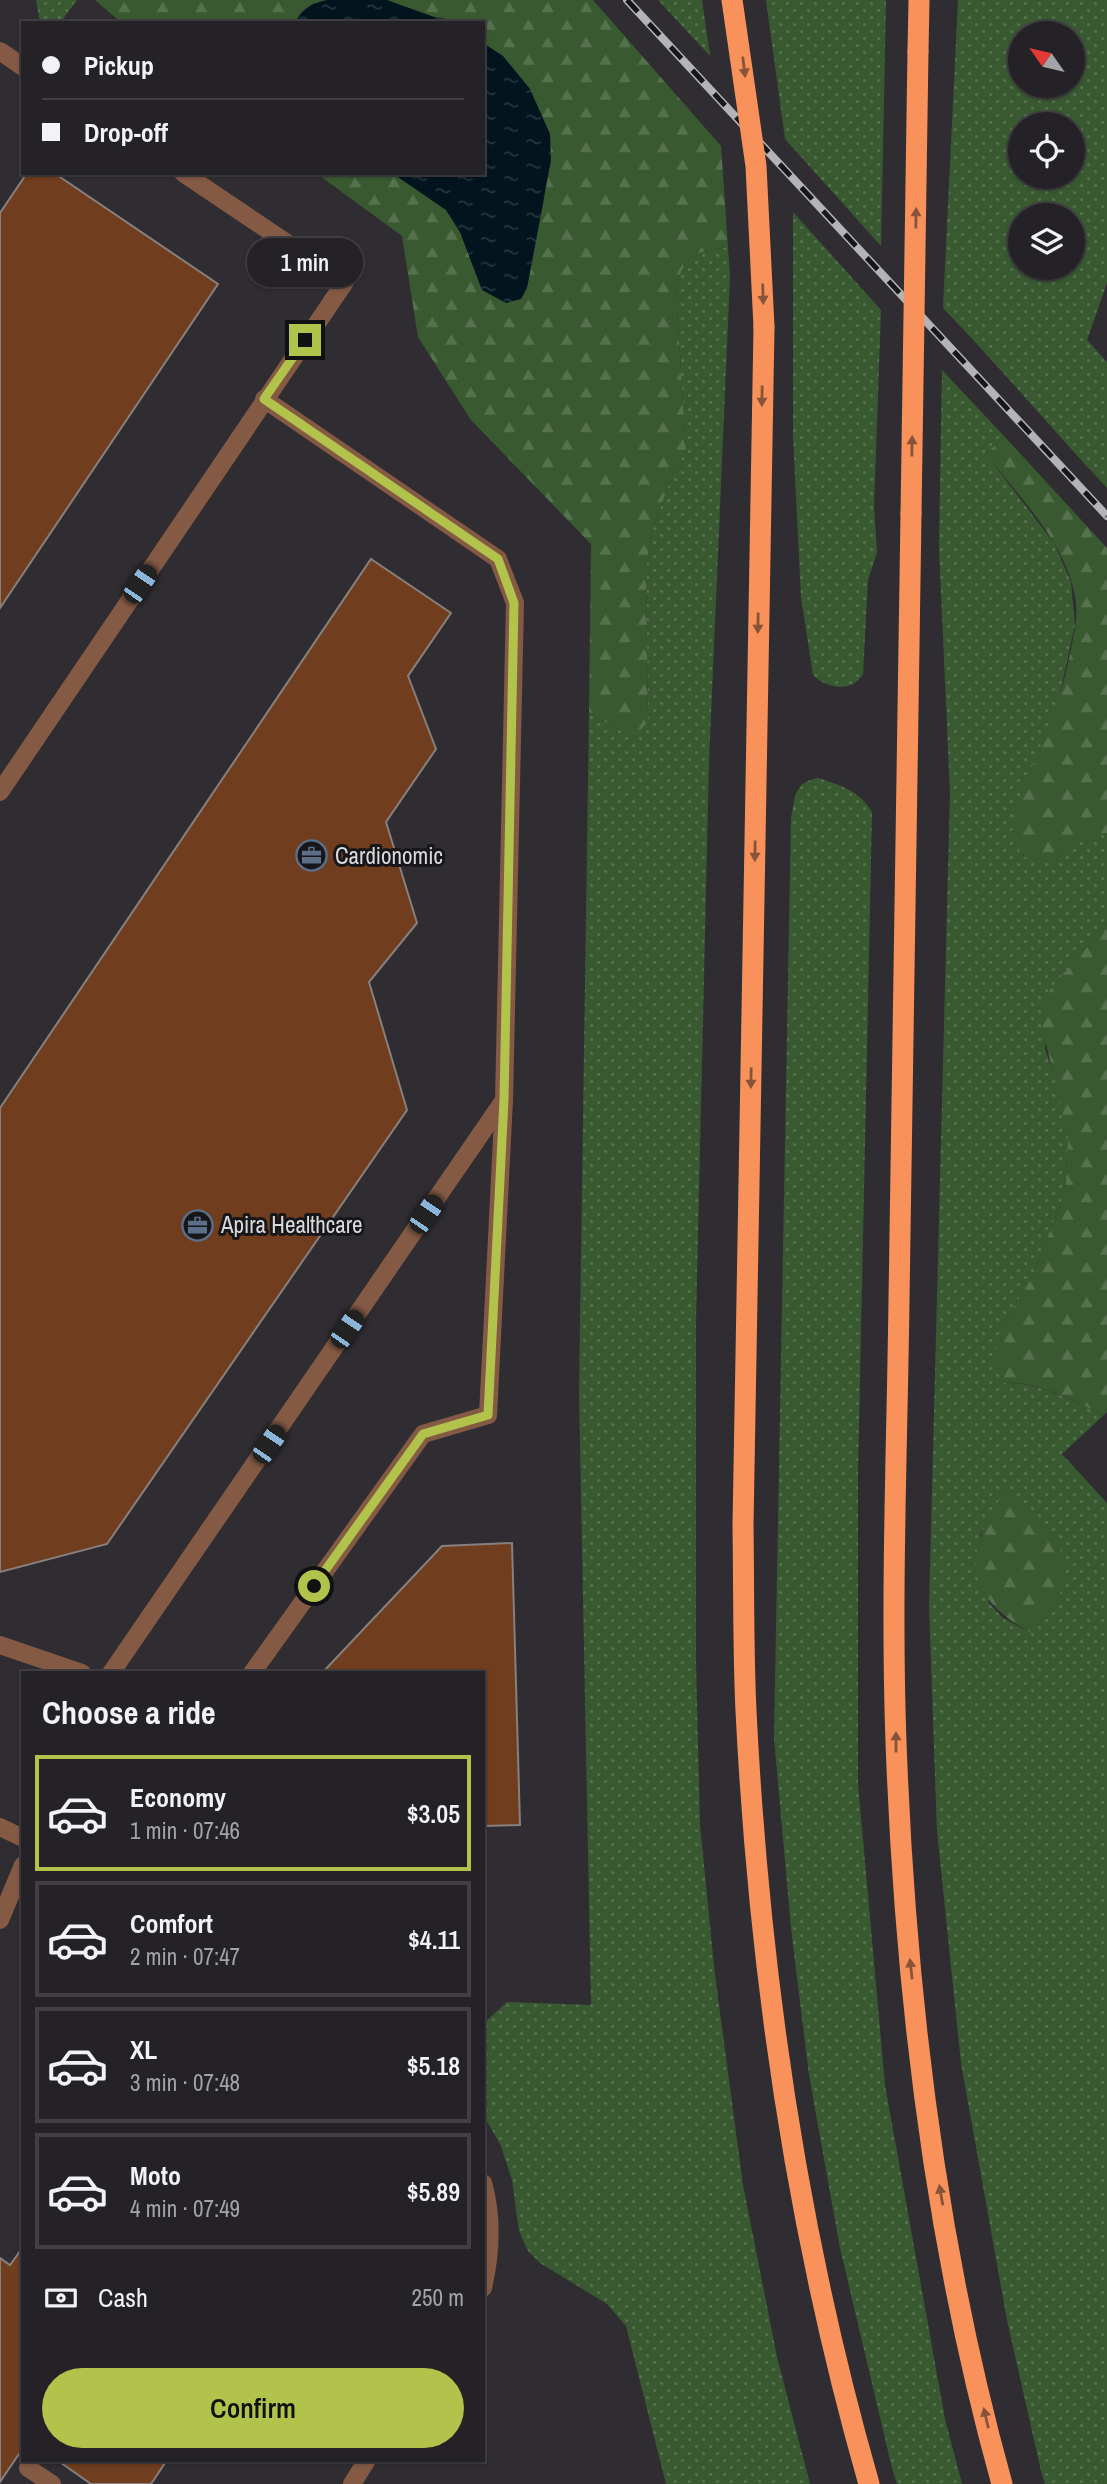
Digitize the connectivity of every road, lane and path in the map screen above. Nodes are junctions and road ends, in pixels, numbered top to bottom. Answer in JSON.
{"nodes":[{"id":1,"x":732,"y":0,"type":"edge"},
{"id":2,"x":919,"y":0,"type":"edge"},
{"id":3,"x":0,"y":51,"type":"edge"},
{"id":4,"x":21,"y":65,"type":"edge"},
{"id":5,"x":186,"y":175,"type":"edge"},
{"id":6,"x":264,"y":399,"type":"junction"},
{"id":7,"x":0,"y":792,"type":"edge"},
{"id":8,"x":504,"y":1100,"type":"junction"},
{"id":9,"x":0,"y":1645,"type":"edge"},
{"id":10,"x":76,"y":1671,"type":"edge"},
{"id":11,"x":112,"y":1671,"type":"edge"},
{"id":12,"x":253,"y":1671,"type":"edge"},
{"id":13,"x":0,"y":1827,"type":"edge"},
{"id":14,"x":21,"y":1837,"type":"edge"},
{"id":15,"x":21,"y":1870,"type":"edge"},
{"id":16,"x":0,"y":1920,"type":"edge"},
{"id":17,"x":485,"y":2194,"type":"edge"},
{"id":18,"x":485,"y":2280,"type":"edge"},
{"id":19,"x":366,"y":2462,"type":"edge"},
{"id":20,"x":28,"y":2468,"type":"dead end"},
{"id":21,"x":52,"y":2484,"type":"edge"},
{"id":22,"x":352,"y":2484,"type":"edge"},
{"id":23,"x":869,"y":2484,"type":"edge"},
{"id":24,"x":1002,"y":2484,"type":"edge"}],
"edges":[{"from":1,"to":23,"type":"highway","one_way":true,"bridge":true},
{"from":24,"to":2,"type":"highway","one_way":true,"bridge":true},
{"from":3,"to":4,"type":"street"},
{"from":5,"to":6,"type":"street"},
{"from":6,"to":7,"type":"street"},
{"from":6,"to":8,"type":"street"},
{"from":8,"to":11,"type":"street"},
{"from":8,"to":12,"type":"street"},
{"from":9,"to":10,"type":"street"},
{"from":13,"to":14,"type":"street"},
{"from":15,"to":16,"type":"street"},
{"from":17,"to":18,"type":"street"},
{"from":19,"to":22,"type":"street"},
{"from":20,"to":21,"type":"street"}]}
